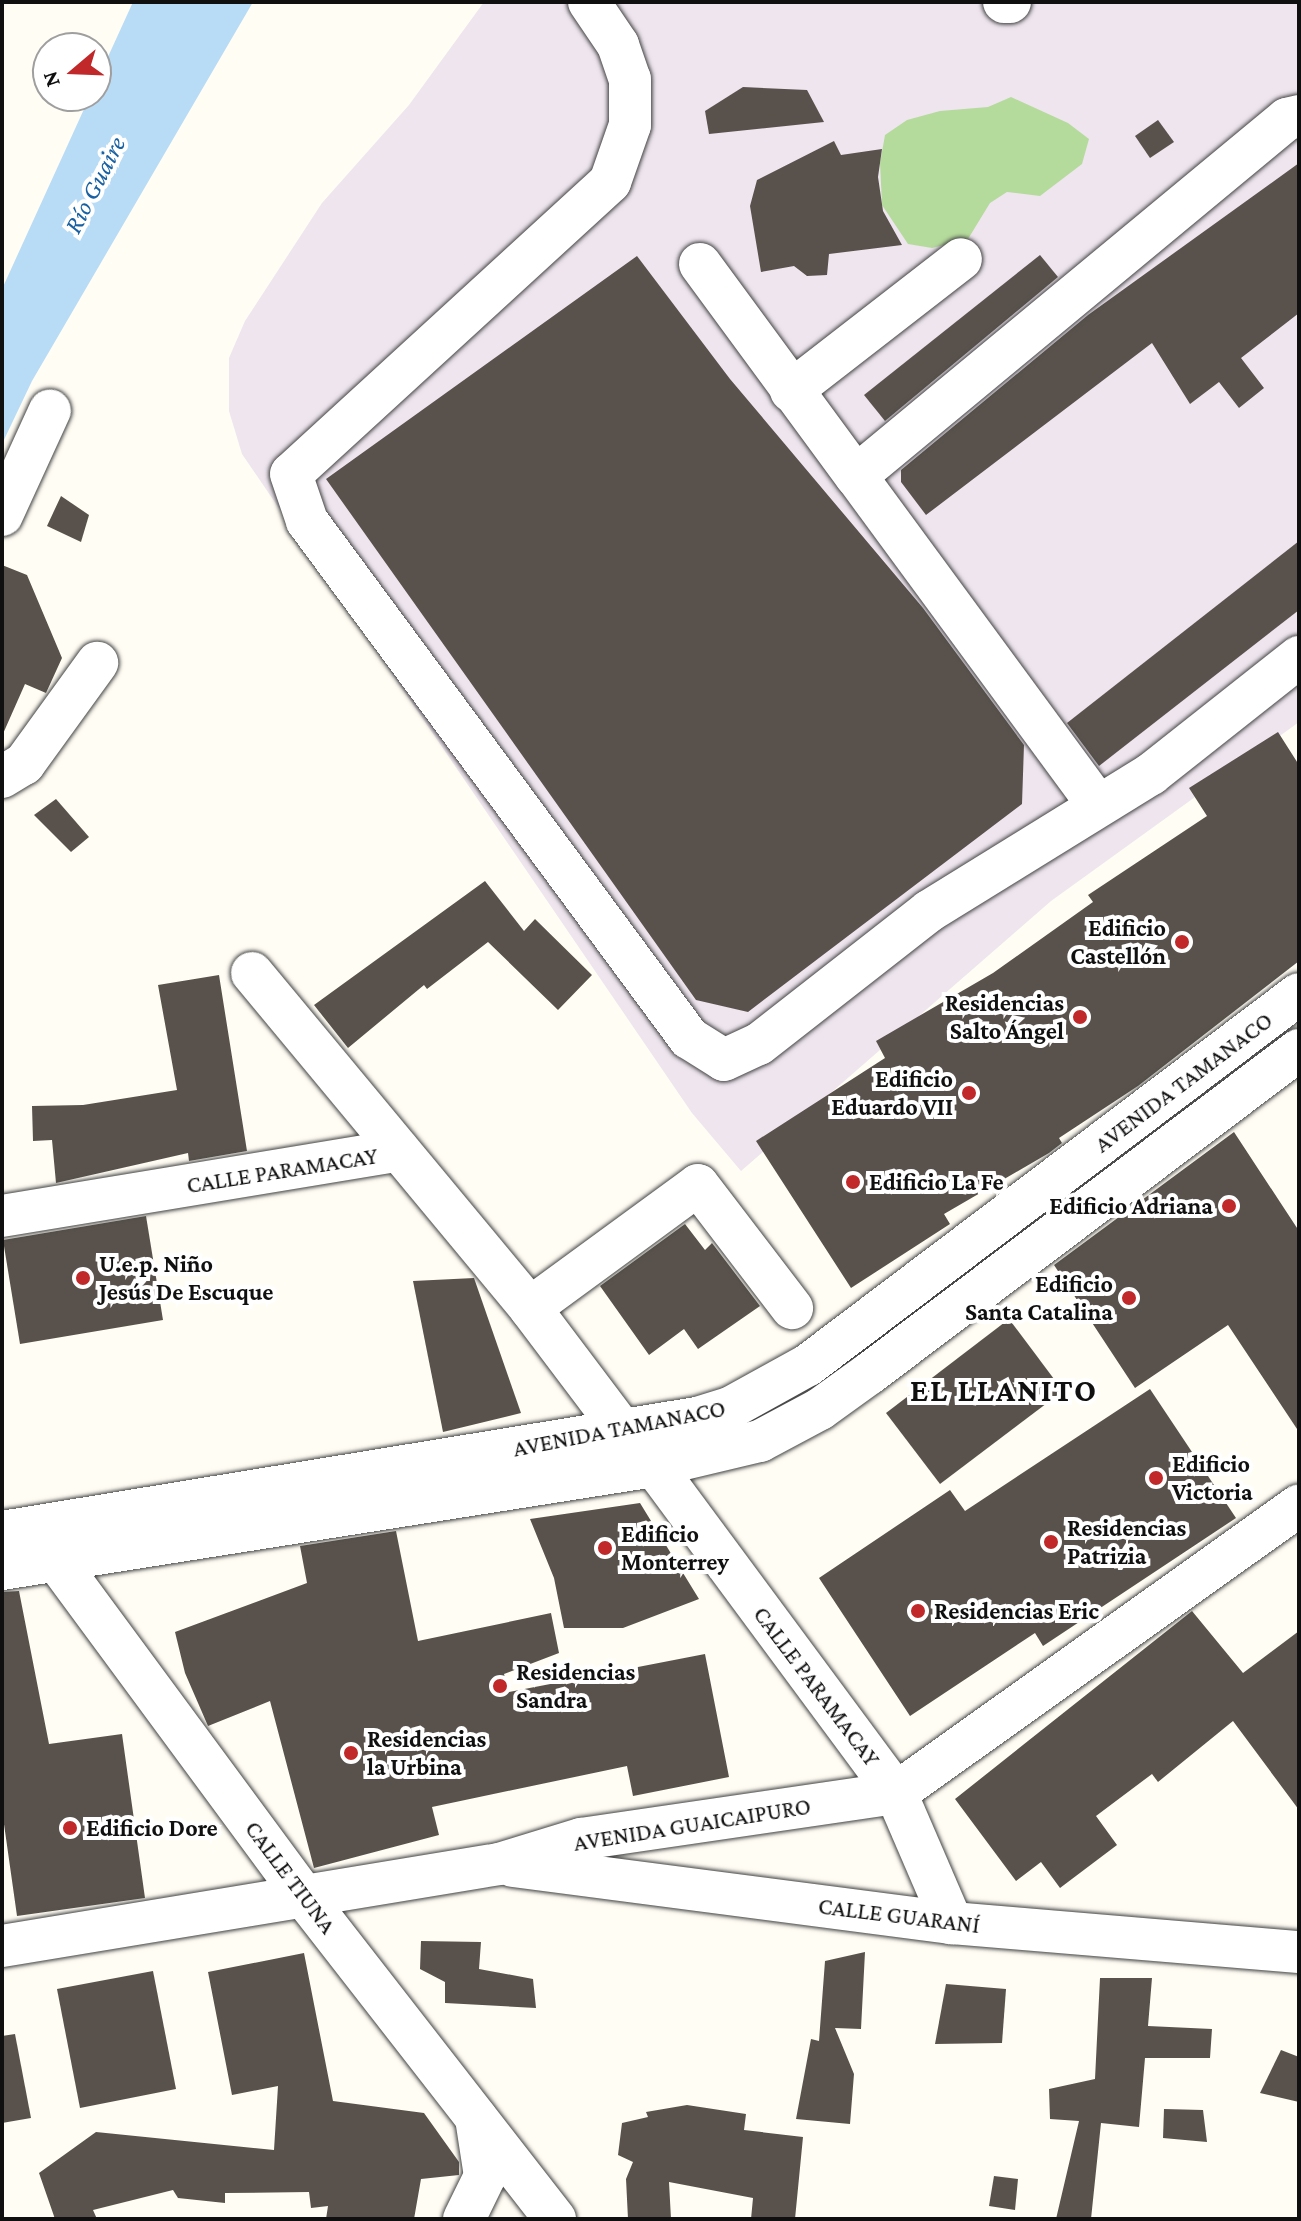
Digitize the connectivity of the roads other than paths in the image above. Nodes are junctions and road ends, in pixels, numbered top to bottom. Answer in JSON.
{"nodes":[{"id":1,"x":589,"y":2,"type":"edge"},
{"id":2,"x":1299,"y":116,"type":"edge"},
{"id":3,"x":961,"y":259,"type":"dead end"},
{"id":4,"x":700,"y":264,"type":"dead end"},
{"id":5,"x":791,"y":391,"type":"junction"},
{"id":6,"x":50,"y":410,"type":"dead end"},
{"id":7,"x":856,"y":476,"type":"junction"},
{"id":8,"x":2,"y":515,"type":"edge"},
{"id":9,"x":1299,"y":657,"type":"edge"},
{"id":10,"x":97,"y":663,"type":"dead end"},
{"id":11,"x":2,"y":777,"type":"edge"},
{"id":12,"x":1097,"y":804,"type":"junction"},
{"id":13,"x":252,"y":973,"type":"dead end"},
{"id":14,"x":1299,"y":994,"type":"edge"},
{"id":15,"x":1299,"y":1050,"type":"edge"},
{"id":16,"x":399,"y":1150,"type":"junction"},
{"id":17,"x":2,"y":1216,"type":"edge"},
{"id":18,"x":530,"y":1308,"type":"junction"},
{"id":19,"x":792,"y":1308,"type":"dead end"},
{"id":20,"x":622,"y":1430,"type":"junction"},
{"id":21,"x":654,"y":1466,"type":"junction"},
{"id":22,"x":1299,"y":1506,"type":"edge"},
{"id":23,"x":33,"y":1539,"type":"edge"},
{"id":24,"x":2,"y":1569,"type":"edge"},
{"id":25,"x":896,"y":1793,"type":"junction"},
{"id":26,"x":499,"y":1864,"type":"junction"},
{"id":27,"x":302,"y":1894,"type":"junction"},
{"id":28,"x":952,"y":1923,"type":"junction"},
{"id":29,"x":2,"y":1946,"type":"edge"},
{"id":30,"x":1299,"y":1952,"type":"edge"},
{"id":31,"x":476,"y":2117,"type":"junction"},
{"id":32,"x":464,"y":2219,"type":"edge"},
{"id":33,"x":555,"y":2219,"type":"edge"}],
"edges":[{"from":1,"to":12,"type":"street"},
{"from":2,"to":7,"type":"street"},
{"from":3,"to":5,"type":"street"},
{"from":4,"to":5,"type":"street"},
{"from":5,"to":7,"type":"street"},
{"from":6,"to":8,"type":"street"},
{"from":7,"to":12,"type":"street"},
{"from":9,"to":12,"type":"street"},
{"from":10,"to":11,"type":"street"},
{"from":13,"to":16,"type":"street"},
{"from":14,"to":20,"type":"street","name":"AVENIDA TAMANACO"},
{"from":15,"to":21,"type":"street","name":"AVENIDA TAMANACO"},
{"from":16,"to":17,"type":"street","name":"CALLE PARAMACAY"},
{"from":16,"to":18,"type":"street","name":"CALLE PARAMACAY"},
{"from":18,"to":19,"type":"street"},
{"from":18,"to":20,"type":"street","name":"CALLE PARAMACAY"},
{"from":20,"to":23,"type":"street","name":"AVENIDA TAMANACO"},
{"from":21,"to":23,"type":"street","name":"AVENIDA TAMANACO"},
{"from":21,"to":25,"type":"street","name":"CALLE PARAMACAY"},
{"from":22,"to":25,"type":"street","name":"AVENIDA GUAICAIPURO"},
{"from":23,"to":24,"type":"street","name":"AVENIDA TAMANACO"},
{"from":23,"to":27,"type":"street","name":"CALLE TIUNA"},
{"from":25,"to":26,"type":"street","name":"AVENIDA GUAICAIPURO"},
{"from":25,"to":28,"type":"street","name":"CALLE PARAMACAY"},
{"from":26,"to":27,"type":"street","name":"AVENIDA GUAICAIPURO"},
{"from":26,"to":28,"type":"street","name":"CALLE GUARANÍ"},
{"from":27,"to":29,"type":"street","name":"AVENIDA GUAICAIPURO"},
{"from":27,"to":31,"type":"street","name":"CALLE TIUNA"},
{"from":28,"to":30,"type":"street","name":"CALLE GUARANÍ"},
{"from":31,"to":32,"type":"street"},
{"from":31,"to":33,"type":"street","name":"CALLE TIUNA"}]}
